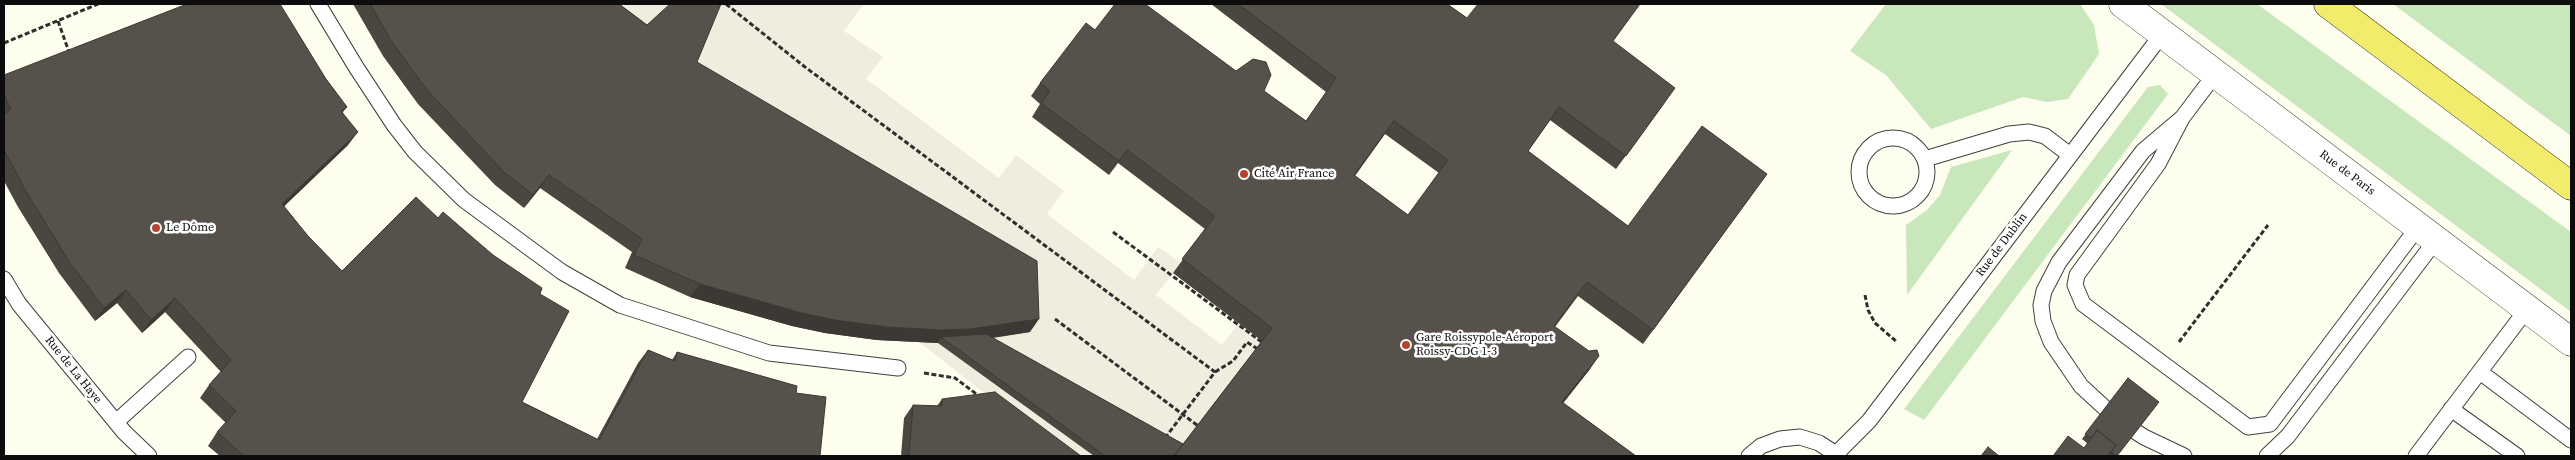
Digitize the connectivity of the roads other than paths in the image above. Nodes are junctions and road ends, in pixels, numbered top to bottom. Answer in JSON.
{"nodes":[{"id":1,"x":318,"y":4,"type":"edge"},
{"id":2,"x":2123,"y":4,"type":"edge"},
{"id":3,"x":2328,"y":4,"type":"edge"},
{"id":4,"x":2163,"y":33,"type":"junction"},
{"id":5,"x":2216,"y":73,"type":"junction"},
{"id":6,"x":2182,"y":118,"type":"junction"},
{"id":7,"x":2070,"y":155,"type":"junction"},
{"id":8,"x":1925,"y":159,"type":"junction"},
{"id":9,"x":2571,"y":186,"type":"edge"},
{"id":10,"x":2427,"y":234,"type":"junction"},
{"id":11,"x":4,"y":278,"type":"edge"},
{"id":12,"x":2527,"y":309,"type":"junction"},
{"id":13,"x":2571,"y":342,"type":"edge"},
{"id":14,"x":188,"y":358,"type":"dead end"},
{"id":15,"x":898,"y":368,"type":"road end"},
{"id":16,"x":2480,"y":372,"type":"junction"},
{"id":17,"x":2451,"y":410,"type":"junction"},
{"id":18,"x":116,"y":422,"type":"junction"},
{"id":19,"x":2571,"y":440,"type":"edge"},
{"id":20,"x":1838,"y":455,"type":"edge"},
{"id":21,"x":149,"y":456,"type":"edge"},
{"id":22,"x":1749,"y":456,"type":"edge"},
{"id":23,"x":2184,"y":456,"type":"edge"},
{"id":24,"x":2267,"y":456,"type":"edge"},
{"id":25,"x":2416,"y":456,"type":"edge"},
{"id":26,"x":2517,"y":456,"type":"edge"}],
"edges":[{"from":1,"to":15,"type":"lane"},
{"from":2,"to":4,"type":"street","name":"Rue de Paris"},
{"from":3,"to":9,"type":"main road"},
{"from":4,"to":5,"type":"street","name":"Rue de Paris"},
{"from":4,"to":7,"type":"lane","name":"Rue de Dublin"},
{"from":5,"to":6,"type":"lane"},
{"from":5,"to":10,"type":"street","name":"Rue de Paris"},
{"from":6,"to":10,"type":"lane"},
{"from":6,"to":23,"type":"lane"},
{"from":7,"to":8,"type":"lane"},
{"from":7,"to":20,"type":"lane","name":"Rue de Dublin"},
{"from":8,"to":8,"type":"lane"},
{"from":10,"to":12,"type":"street","name":"Rue de Paris"},
{"from":10,"to":24,"type":"lane"},
{"from":11,"to":18,"type":"lane","name":"Rue de La Haye"},
{"from":12,"to":13,"type":"street","name":"Rue de Paris"},
{"from":12,"to":16,"type":"lane"},
{"from":14,"to":18,"type":"lane"},
{"from":16,"to":17,"type":"lane"},
{"from":16,"to":19,"type":"lane"},
{"from":17,"to":25,"type":"lane"},
{"from":17,"to":26,"type":"lane"},
{"from":18,"to":21,"type":"lane","name":"Rue de La Haye"},
{"from":20,"to":22,"type":"lane"}]}
